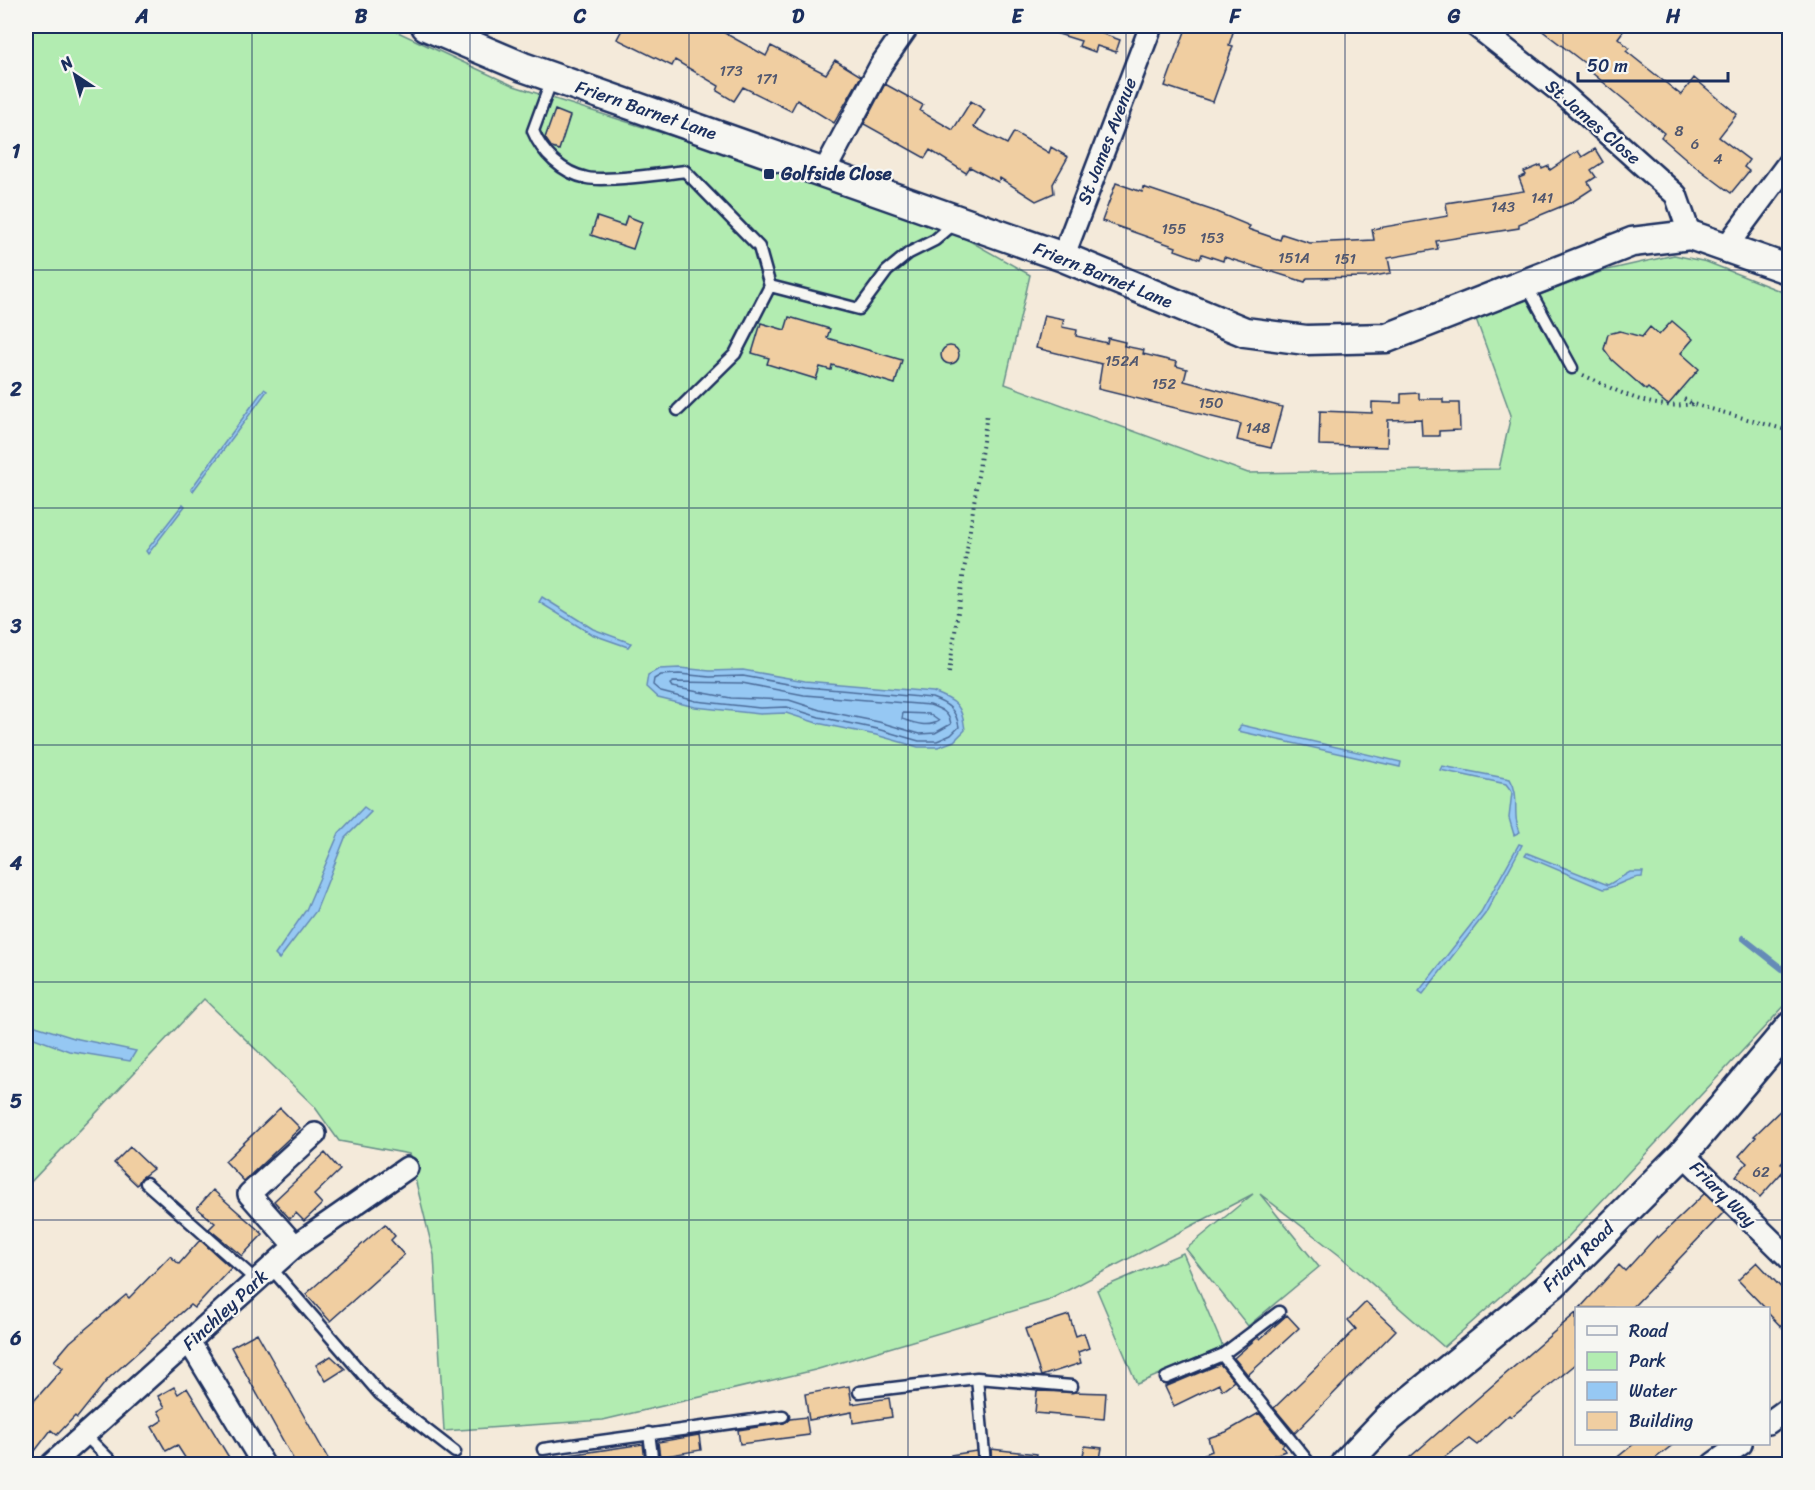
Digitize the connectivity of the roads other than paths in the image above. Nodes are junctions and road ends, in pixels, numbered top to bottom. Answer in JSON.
{"nodes":[{"id":1,"x":426,"y":26,"type":"edge"},
{"id":2,"x":909,"y":26,"type":"edge"},
{"id":3,"x":1151,"y":26,"type":"edge"},
{"id":4,"x":1476,"y":26,"type":"edge"},
{"id":5,"x":552,"y":78,"type":"junction"},
{"id":6,"x":1790,"y":161,"type":"edge"},
{"id":7,"x":824,"y":172,"type":"junction"},
{"id":8,"x":958,"y":220,"type":"junction"},
{"id":9,"x":1690,"y":235,"type":"junction"},
{"id":10,"x":1726,"y":247,"type":"junction"},
{"id":11,"x":1063,"y":257,"type":"junction"},
{"id":12,"x":1790,"y":270,"type":"edge"},
{"id":13,"x":1526,"y":284,"type":"junction"},
{"id":14,"x":770,"y":286,"type":"junction"},
{"id":15,"x":1572,"y":368,"type":"road end"},
{"id":16,"x":678,"y":410,"type":"dead end"},
{"id":17,"x":1790,"y":1027,"type":"edge"},
{"id":18,"x":315,"y":1134,"type":"dead end"},
{"id":19,"x":1683,"y":1154,"type":"junction"},
{"id":20,"x":407,"y":1168,"type":"dead end"},
{"id":21,"x":146,"y":1183,"type":"dead end"},
{"id":22,"x":295,"y":1246,"type":"junction"},
{"id":23,"x":1790,"y":1259,"type":"edge"},
{"id":24,"x":264,"y":1275,"type":"junction"},
{"id":25,"x":1279,"y":1311,"type":"dead end"},
{"id":26,"x":190,"y":1343,"type":"junction"},
{"id":27,"x":1222,"y":1355,"type":"junction"},
{"id":28,"x":977,"y":1378,"type":"junction"},
{"id":29,"x":1166,"y":1378,"type":"dead end"},
{"id":30,"x":1072,"y":1386,"type":"dead end"},
{"id":31,"x":859,"y":1392,"type":"dead end"},
{"id":32,"x":1790,"y":1407,"type":"edge"},
{"id":33,"x":783,"y":1416,"type":"dead end"},
{"id":34,"x":1770,"y":1422,"type":"edge"},
{"id":35,"x":649,"y":1433,"type":"junction"},
{"id":36,"x":85,"y":1435,"type":"junction"},
{"id":37,"x":1738,"y":1445,"type":"edge"},
{"id":38,"x":543,"y":1449,"type":"dead end"},
{"id":39,"x":455,"y":1452,"type":"dead end"},
{"id":40,"x":52,"y":1464,"type":"edge"},
{"id":41,"x":114,"y":1464,"type":"edge"},
{"id":42,"x":263,"y":1464,"type":"edge"},
{"id":43,"x":653,"y":1464,"type":"edge"},
{"id":44,"x":985,"y":1464,"type":"edge"},
{"id":45,"x":1310,"y":1464,"type":"edge"},
{"id":46,"x":1345,"y":1464,"type":"edge"},
{"id":47,"x":1713,"y":1464,"type":"edge"}],
"edges":[{"from":1,"to":5,"type":"main road","name":"Friern Barnet Lane"},
{"from":2,"to":7,"type":"street"},
{"from":3,"to":11,"type":"street","name":"St James Avenue"},
{"from":4,"to":9,"type":"street","name":"St James Close"},
{"from":5,"to":7,"type":"main road","name":"Friern Barnet Lane"},
{"from":5,"to":14,"type":"lane"},
{"from":6,"to":10,"type":"street"},
{"from":7,"to":8,"type":"main road","name":"Friern Barnet Lane"},
{"from":8,"to":11,"type":"main road","name":"Friern Barnet Lane"},
{"from":8,"to":14,"type":"lane"},
{"from":9,"to":10,"type":"main road","name":"Friern Barnet Lane"},
{"from":9,"to":13,"type":"main road","name":"Friern Barnet Lane"},
{"from":10,"to":12,"type":"main road","name":"Friern Barnet Lane"},
{"from":11,"to":13,"type":"main road","name":"Friern Barnet Lane"},
{"from":13,"to":15,"type":"lane"},
{"from":14,"to":16,"type":"lane"},
{"from":17,"to":19,"type":"main road","name":"Friary Road"},
{"from":18,"to":22,"type":"street"},
{"from":19,"to":23,"type":"street","name":"Friary Way"},
{"from":19,"to":46,"type":"main road","name":"Friary Road"},
{"from":20,"to":22,"type":"street","name":"Finchley Park"},
{"from":21,"to":24,"type":"lane"},
{"from":22,"to":24,"type":"street","name":"Finchley Park"},
{"from":24,"to":26,"type":"street","name":"Finchley Park"},
{"from":24,"to":39,"type":"lane"},
{"from":25,"to":27,"type":"lane"},
{"from":26,"to":36,"type":"street","name":"Finchley Park"},
{"from":26,"to":42,"type":"street"},
{"from":27,"to":29,"type":"lane"},
{"from":27,"to":45,"type":"lane"},
{"from":28,"to":30,"type":"lane"},
{"from":28,"to":31,"type":"lane"},
{"from":28,"to":44,"type":"lane"},
{"from":32,"to":34,"type":"street"},
{"from":33,"to":35,"type":"lane"},
{"from":35,"to":38,"type":"lane"},
{"from":35,"to":43,"type":"lane"},
{"from":36,"to":40,"type":"street","name":"Finchley Park"},
{"from":36,"to":41,"type":"lane"},
{"from":37,"to":47,"type":"street"}]}
